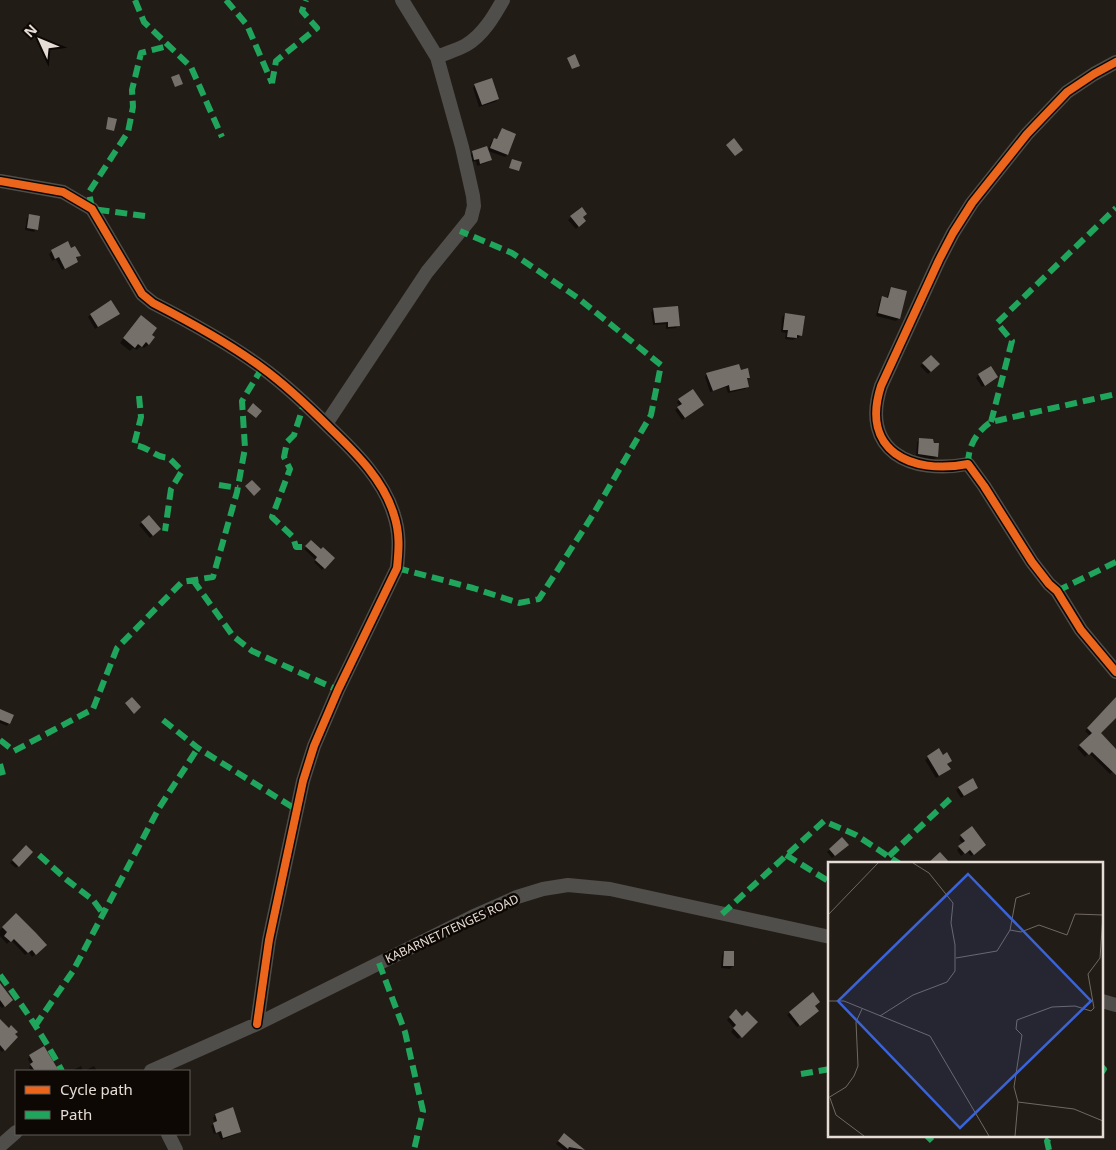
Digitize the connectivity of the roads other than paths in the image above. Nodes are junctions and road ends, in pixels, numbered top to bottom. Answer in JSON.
{"nodes":[{"id":1,"x":402,"y":0,"type":"edge"},
{"id":2,"x":504,"y":0,"type":"edge"},
{"id":3,"x":437,"y":57,"type":"junction"},
{"id":4,"x":1116,"y":62,"type":"edge"},
{"id":5,"x":0,"y":181,"type":"edge"},
{"id":6,"x":326,"y":424,"type":"junction"},
{"id":7,"x":1116,"y":672,"type":"edge"},
{"id":8,"x":828,"y":937,"type":"edge"},
{"id":9,"x":257,"y":1024,"type":"junction"},
{"id":10,"x":153,"y":1070,"type":"edge"},
{"id":11,"x":15,"y":1133,"type":"edge"},
{"id":12,"x":168,"y":1135,"type":"edge"},
{"id":13,"x":0,"y":1146,"type":"edge"},
{"id":14,"x":176,"y":1150,"type":"edge"}],
"edges":[{"from":1,"to":3,"type":"street"},
{"from":2,"to":3,"type":"street"},
{"from":3,"to":6,"type":"street"},
{"from":4,"to":7,"type":"street"},
{"from":5,"to":6,"type":"street"},
{"from":6,"to":9,"type":"street"},
{"from":8,"to":9,"type":"street","name":"KABARNET/TENGES ROAD"},
{"from":9,"to":10,"type":"street","name":"KABARNET/TENGES ROAD"},
{"from":11,"to":13,"type":"street"},
{"from":12,"to":14,"type":"street"}]}
